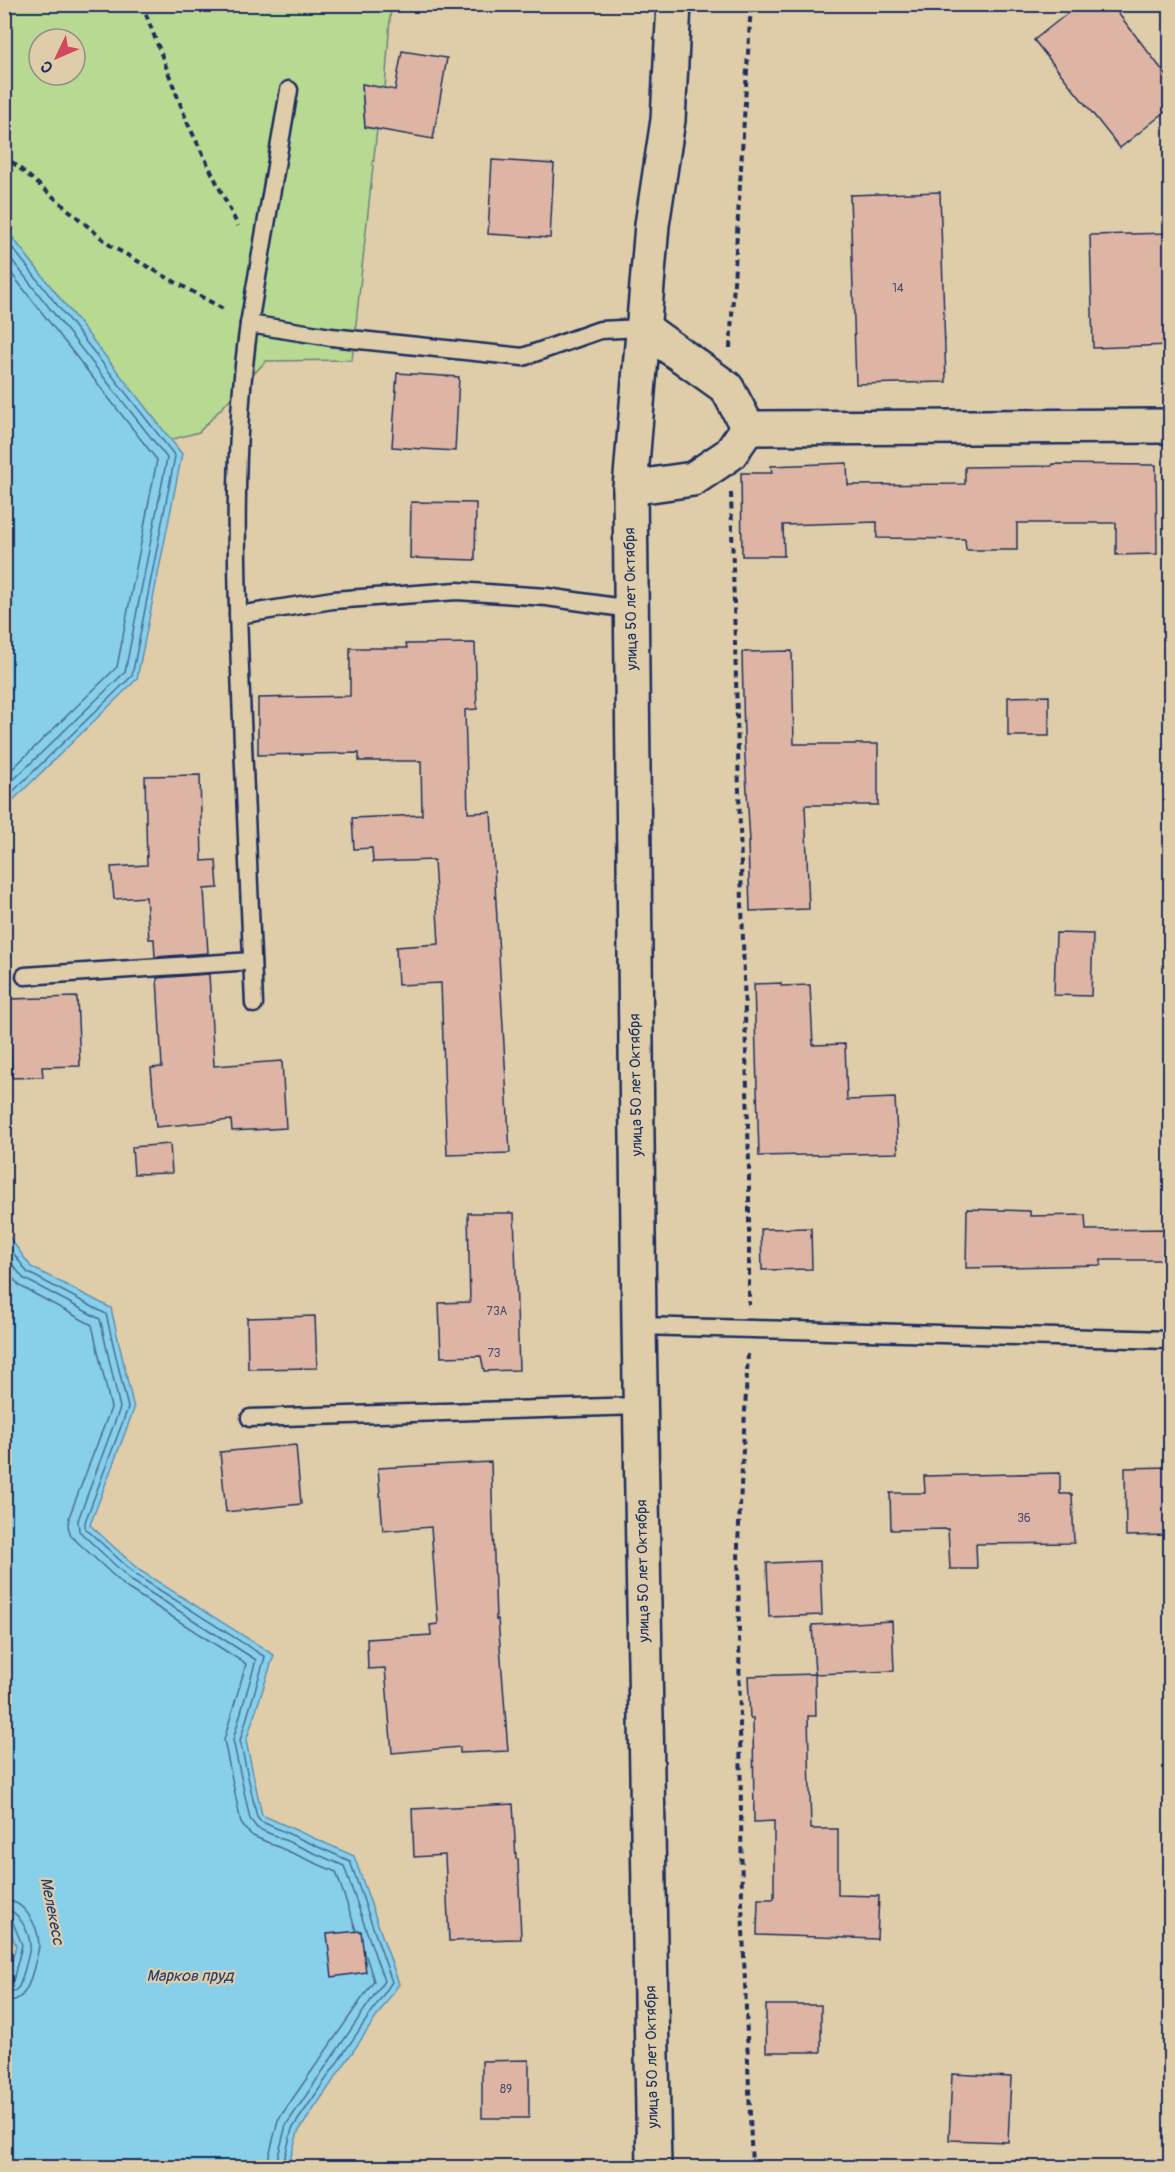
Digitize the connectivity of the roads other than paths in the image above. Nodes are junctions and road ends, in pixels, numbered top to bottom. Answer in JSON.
{"nodes":[{"id":1,"x":674,"y":4,"type":"edge"},
{"id":2,"x":289,"y":90,"type":"dead end"},
{"id":3,"x":249,"y":324,"type":"junction"},
{"id":4,"x":643,"y":328,"type":"junction"},
{"id":5,"x":1170,"y":426,"type":"edge"},
{"id":6,"x":739,"y":441,"type":"junction"},
{"id":7,"x":630,"y":488,"type":"junction"},
{"id":8,"x":630,"y":609,"type":"junction"},
{"id":9,"x":238,"y":615,"type":"junction"},
{"id":10,"x":252,"y":961,"type":"junction"},
{"id":11,"x":25,"y":976,"type":"dead end"},
{"id":12,"x":254,"y":1004,"type":"dead end"},
{"id":13,"x":639,"y":1326,"type":"junction"},
{"id":14,"x":1170,"y":1341,"type":"edge"},
{"id":15,"x":640,"y":1407,"type":"junction"},
{"id":16,"x":250,"y":1418,"type":"dead end"},
{"id":17,"x":654,"y":2168,"type":"edge"}],
"edges":[{"from":1,"to":4,"type":"main road","name":"улица 50 лет Октября"},
{"from":2,"to":3,"type":"lane"},
{"from":3,"to":4,"type":"lane"},
{"from":3,"to":9,"type":"lane"},
{"from":4,"to":6,"type":"main road"},
{"from":4,"to":7,"type":"main road","name":"улица 50 лет Октября"},
{"from":5,"to":6,"type":"main road"},
{"from":6,"to":7,"type":"main road"},
{"from":7,"to":8,"type":"main road","name":"улица 50 лет Октября"},
{"from":8,"to":9,"type":"lane"},
{"from":8,"to":13,"type":"main road","name":"улица 50 лет Октября"},
{"from":9,"to":10,"type":"lane"},
{"from":10,"to":11,"type":"lane"},
{"from":10,"to":12,"type":"lane"},
{"from":13,"to":14,"type":"lane"},
{"from":13,"to":15,"type":"main road","name":"улица 50 лет Октября"},
{"from":15,"to":16,"type":"lane"},
{"from":15,"to":17,"type":"main road","name":"улица 50 лет Октября"}]}
